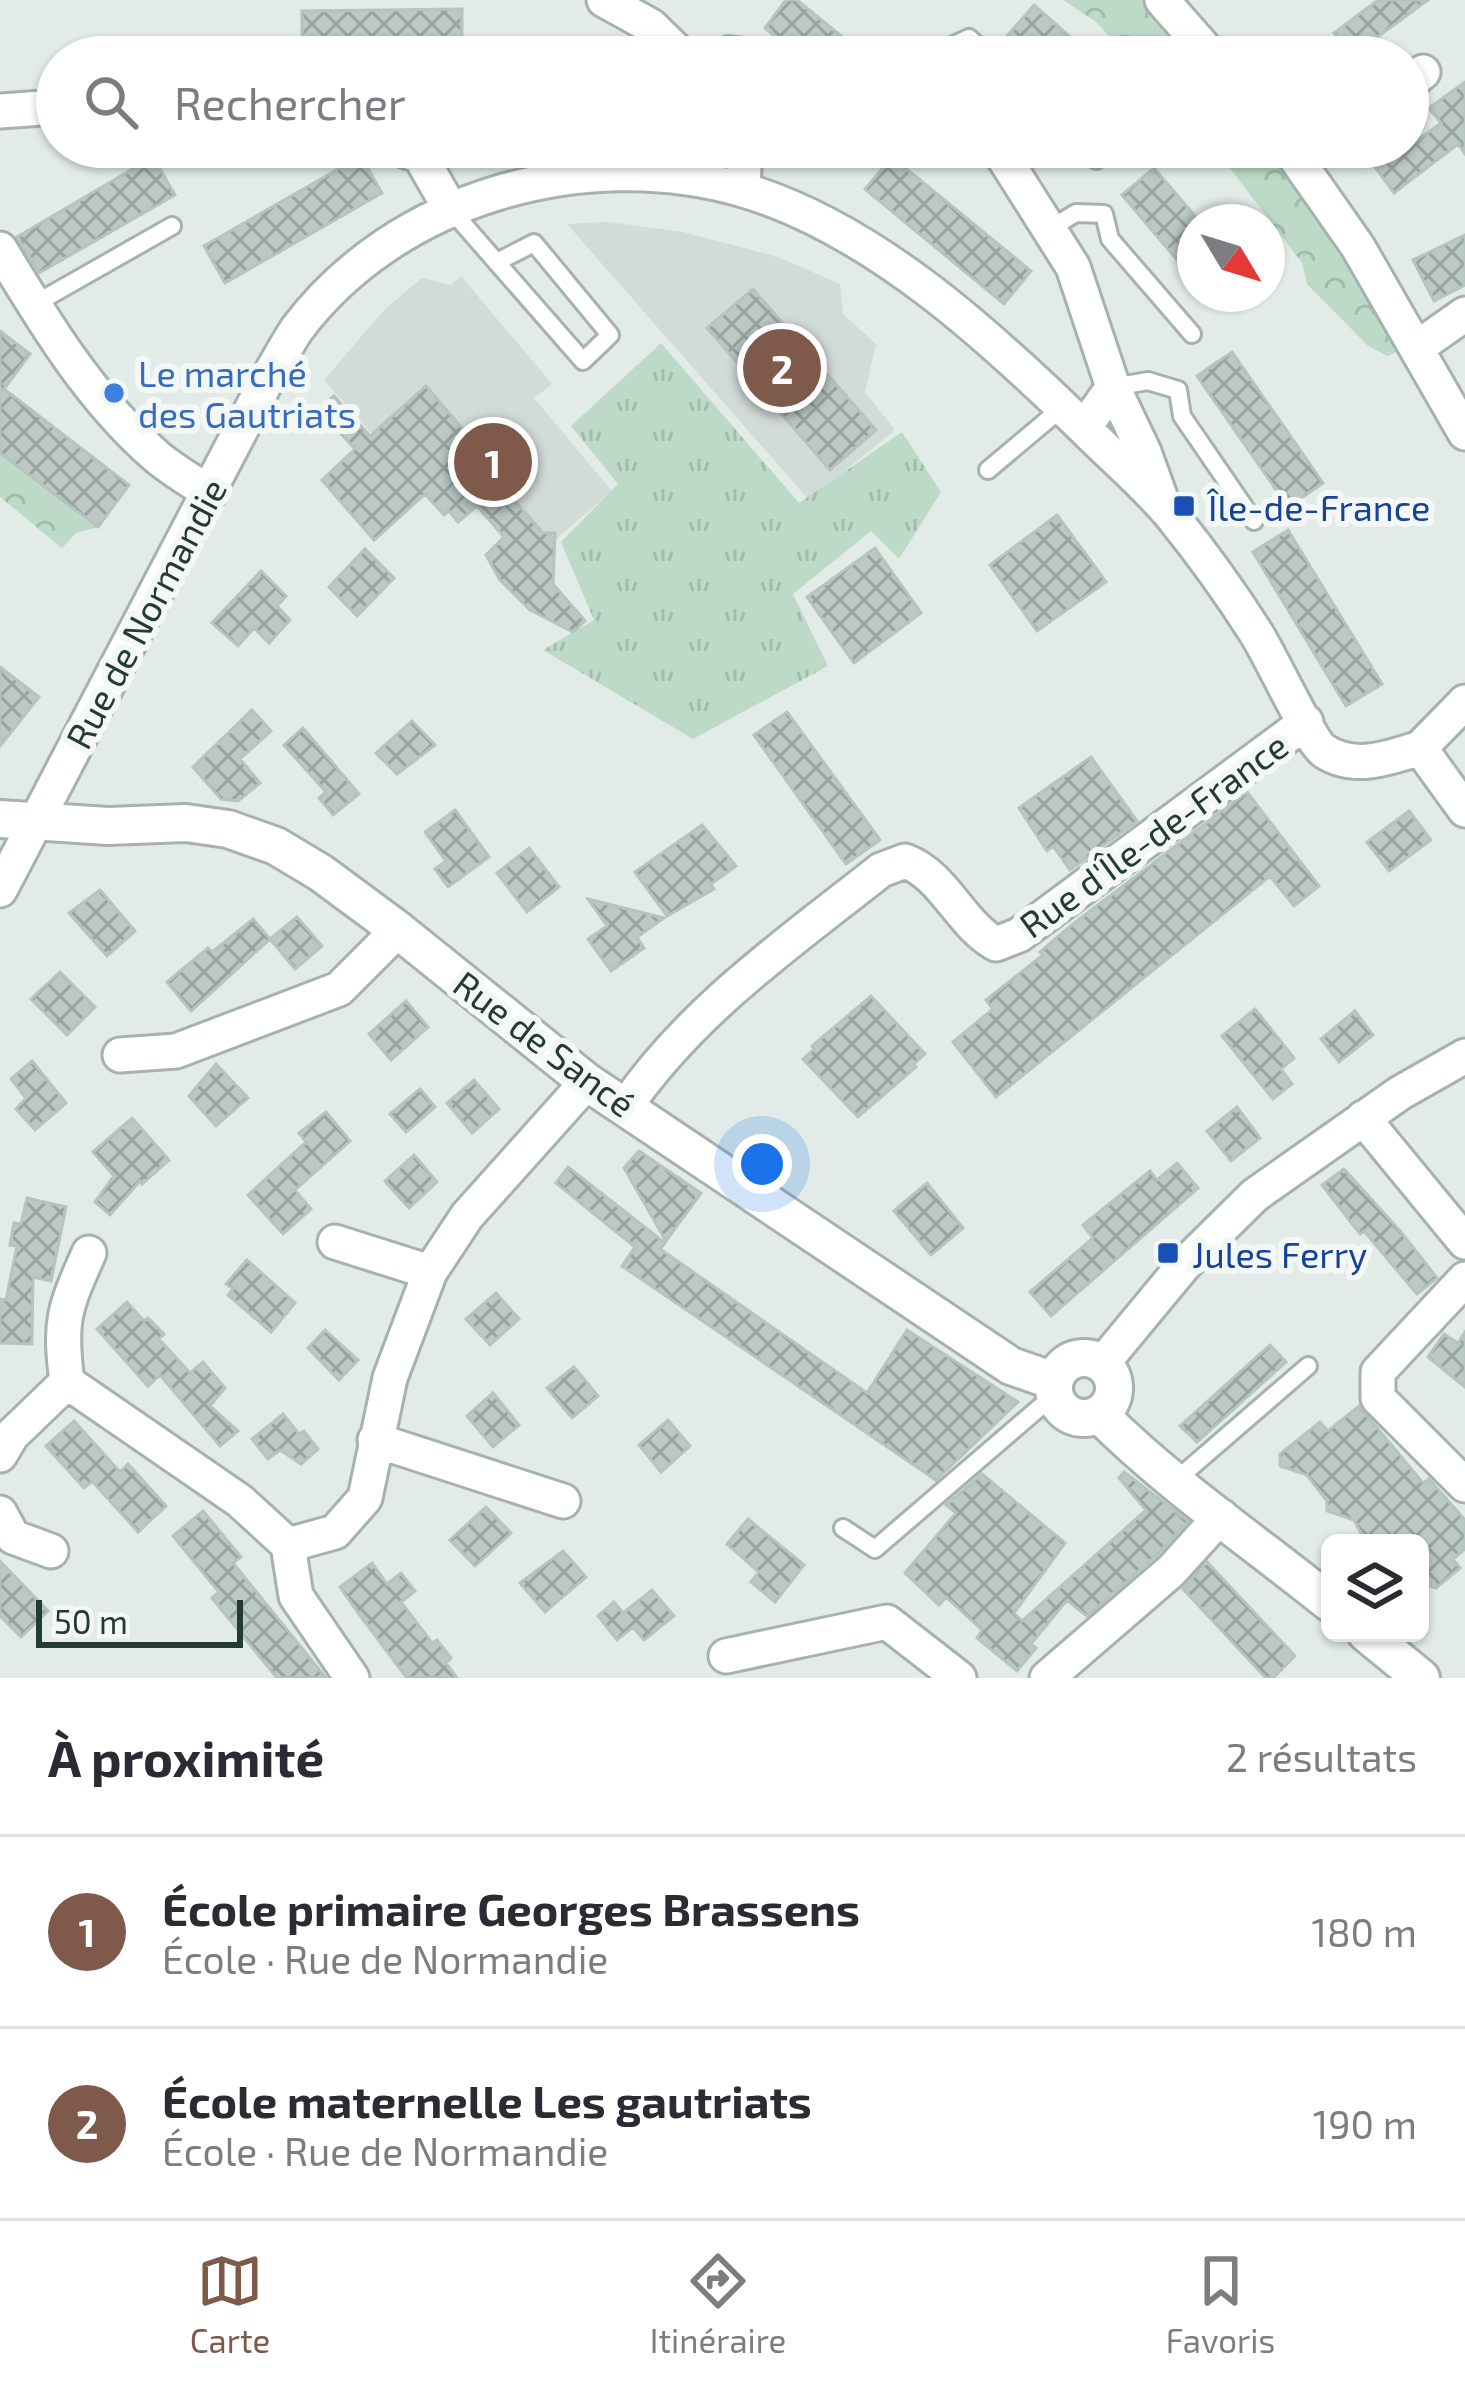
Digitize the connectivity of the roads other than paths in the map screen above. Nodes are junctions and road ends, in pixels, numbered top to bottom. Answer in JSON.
{"nodes":[{"id":1,"x":604,"y":0,"type":"edge"},
{"id":2,"x":1166,"y":1,"type":"edge"},
{"id":3,"x":661,"y":36,"type":"edge"},
{"id":4,"x":1195,"y":36,"type":"edge"},
{"id":5,"x":36,"y":108,"type":"edge"},
{"id":6,"x":0,"y":111,"type":"edge"},
{"id":7,"x":427,"y":168,"type":"edge"},
{"id":8,"x":744,"y":168,"type":"edge"},
{"id":9,"x":1011,"y":168,"type":"edge"},
{"id":10,"x":1313,"y":168,"type":"edge"},
{"id":11,"x":743,"y":190,"type":"junction"},
{"id":12,"x":451,"y":210,"type":"junction"},
{"id":13,"x":172,"y":226,"type":"dead end"},
{"id":14,"x":1051,"y":227,"type":"junction"},
{"id":15,"x":0,"y":249,"type":"edge"},
{"id":16,"x":497,"y":262,"type":"junction"},
{"id":17,"x":34,"y":305,"type":"junction"},
{"id":18,"x":1465,"y":314,"type":"edge"},
{"id":19,"x":1192,"y":334,"type":"dead end"},
{"id":20,"x":1418,"y":347,"type":"junction"},
{"id":21,"x":1113,"y":387,"type":"junction"},
{"id":22,"x":1073,"y":417,"type":"junction"},
{"id":23,"x":1465,"y":433,"type":"edge"},
{"id":24,"x":988,"y":470,"type":"dead end"},
{"id":25,"x":210,"y":493,"type":"junction"},
{"id":26,"x":1163,"y":506,"type":"junction"},
{"id":27,"x":1254,"y":521,"type":"dead end"},
{"id":28,"x":1465,"y":702,"type":"edge"},
{"id":29,"x":1306,"y":722,"type":"junction"},
{"id":30,"x":1420,"y":748,"type":"junction"},
{"id":31,"x":1465,"y":810,"type":"edge"},
{"id":32,"x":0,"y":819,"type":"edge"},
{"id":33,"x":38,"y":823,"type":"junction"},
{"id":34,"x":0,"y":890,"type":"edge"},
{"id":35,"x":398,"y":930,"type":"junction"},
{"id":36,"x":120,"y":1055,"type":"dead end"},
{"id":37,"x":1465,"y":1056,"type":"edge"},
{"id":38,"x":587,"y":1082,"type":"junction"},
{"id":39,"x":626,"y":1106,"type":"junction"},
{"id":40,"x":1363,"y":1118,"type":"junction"},
{"id":41,"x":334,"y":1242,"type":"dead end"},
{"id":42,"x":1465,"y":1242,"type":"edge"},
{"id":43,"x":89,"y":1253,"type":"dead end"},
{"id":44,"x":430,"y":1271,"type":"junction"},
{"id":45,"x":1465,"y":1279,"type":"edge"},
{"id":46,"x":1102,"y":1364,"type":"junction"},
{"id":47,"x":1308,"y":1366,"type":"dead end"},
{"id":48,"x":67,"y":1382,"type":"junction"},
{"id":49,"x":1054,"y":1388,"type":"junction"},
{"id":50,"x":1100,"y":1414,"type":"junction"},
{"id":51,"x":375,"y":1440,"type":"junction"},
{"id":52,"x":0,"y":1455,"type":"edge"},
{"id":53,"x":1175,"y":1481,"type":"junction"},
{"id":54,"x":1465,"y":1485,"type":"edge"},
{"id":55,"x":563,"y":1502,"type":"dead end"},
{"id":56,"x":0,"y":1513,"type":"edge"},
{"id":57,"x":1221,"y":1516,"type":"junction"},
{"id":58,"x":843,"y":1528,"type":"dead end"},
{"id":59,"x":288,"y":1545,"type":"junction"},
{"id":60,"x":51,"y":1551,"type":"dead end"},
{"id":61,"x":1321,"y":1597,"type":"edge"},
{"id":62,"x":1377,"y":1642,"type":"edge"},
{"id":63,"x":726,"y":1656,"type":"dead end"},
{"id":64,"x":352,"y":1678,"type":"edge"},
{"id":65,"x":959,"y":1678,"type":"edge"},
{"id":66,"x":1047,"y":1678,"type":"edge"},
{"id":67,"x":1421,"y":1678,"type":"edge"}],
"edges":[{"from":1,"to":3,"type":"street"},
{"from":2,"to":4,"type":"street"},
{"from":5,"to":6,"type":"street"},
{"from":7,"to":12,"type":"street"},
{"from":8,"to":11,"type":"street"},
{"from":9,"to":14,"type":"street"},
{"from":10,"to":20,"type":"street"},
{"from":11,"to":12,"type":"street","name":"Rue de Normandie"},
{"from":11,"to":22,"type":"street","name":"Rue de Normandie"},
{"from":12,"to":16,"type":"lane"},
{"from":12,"to":25,"type":"street","name":"Rue de Normandie"},
{"from":13,"to":17,"type":"lane"},
{"from":14,"to":19,"type":"lane"},
{"from":14,"to":21,"type":"street"},
{"from":15,"to":17,"type":"street"},
{"from":16,"to":16,"type":"lane"},
{"from":17,"to":25,"type":"street"},
{"from":18,"to":20,"type":"street"},
{"from":20,"to":23,"type":"street"},
{"from":21,"to":22,"type":"street"},
{"from":21,"to":26,"type":"street"},
{"from":21,"to":27,"type":"lane"},
{"from":22,"to":24,"type":"lane"},
{"from":22,"to":26,"type":"street","name":"Rue de Normandie"},
{"from":25,"to":33,"type":"street","name":"Rue de Normandie"},
{"from":26,"to":29,"type":"street","name":"Rue de Normandie"},
{"from":28,"to":30,"type":"street"},
{"from":29,"to":30,"type":"street","name":"Rue de Normandie"},
{"from":29,"to":39,"type":"street","name":"Rue d'Île-de-France"},
{"from":30,"to":31,"type":"street"},
{"from":32,"to":33,"type":"street","name":"Rue de Sancé"},
{"from":33,"to":34,"type":"street","name":"Rue de Normandie"},
{"from":33,"to":35,"type":"street","name":"Rue de Sancé"},
{"from":35,"to":36,"type":"street"},
{"from":35,"to":38,"type":"street","name":"Rue de Sancé"},
{"from":37,"to":40,"type":"street"},
{"from":38,"to":39,"type":"street","name":"Rue de Sancé"},
{"from":38,"to":44,"type":"street"},
{"from":39,"to":49,"type":"street","name":"Rue de Sancé"},
{"from":40,"to":42,"type":"street"},
{"from":40,"to":46,"type":"street"},
{"from":41,"to":44,"type":"street"},
{"from":43,"to":48,"type":"street"},
{"from":44,"to":51,"type":"street"},
{"from":45,"to":54,"type":"street"},
{"from":46,"to":49,"type":"street"},
{"from":46,"to":50,"type":"street"},
{"from":47,"to":53,"type":"lane"},
{"from":48,"to":52,"type":"street"},
{"from":48,"to":59,"type":"street"},
{"from":49,"to":50,"type":"street"},
{"from":49,"to":58,"type":"lane"},
{"from":50,"to":53,"type":"street"},
{"from":51,"to":55,"type":"street"},
{"from":51,"to":59,"type":"street"},
{"from":53,"to":57,"type":"street"},
{"from":56,"to":60,"type":"street"},
{"from":57,"to":61,"type":"street"},
{"from":57,"to":66,"type":"street"},
{"from":59,"to":64,"type":"street"},
{"from":62,"to":67,"type":"street"},
{"from":63,"to":65,"type":"street"}]}
